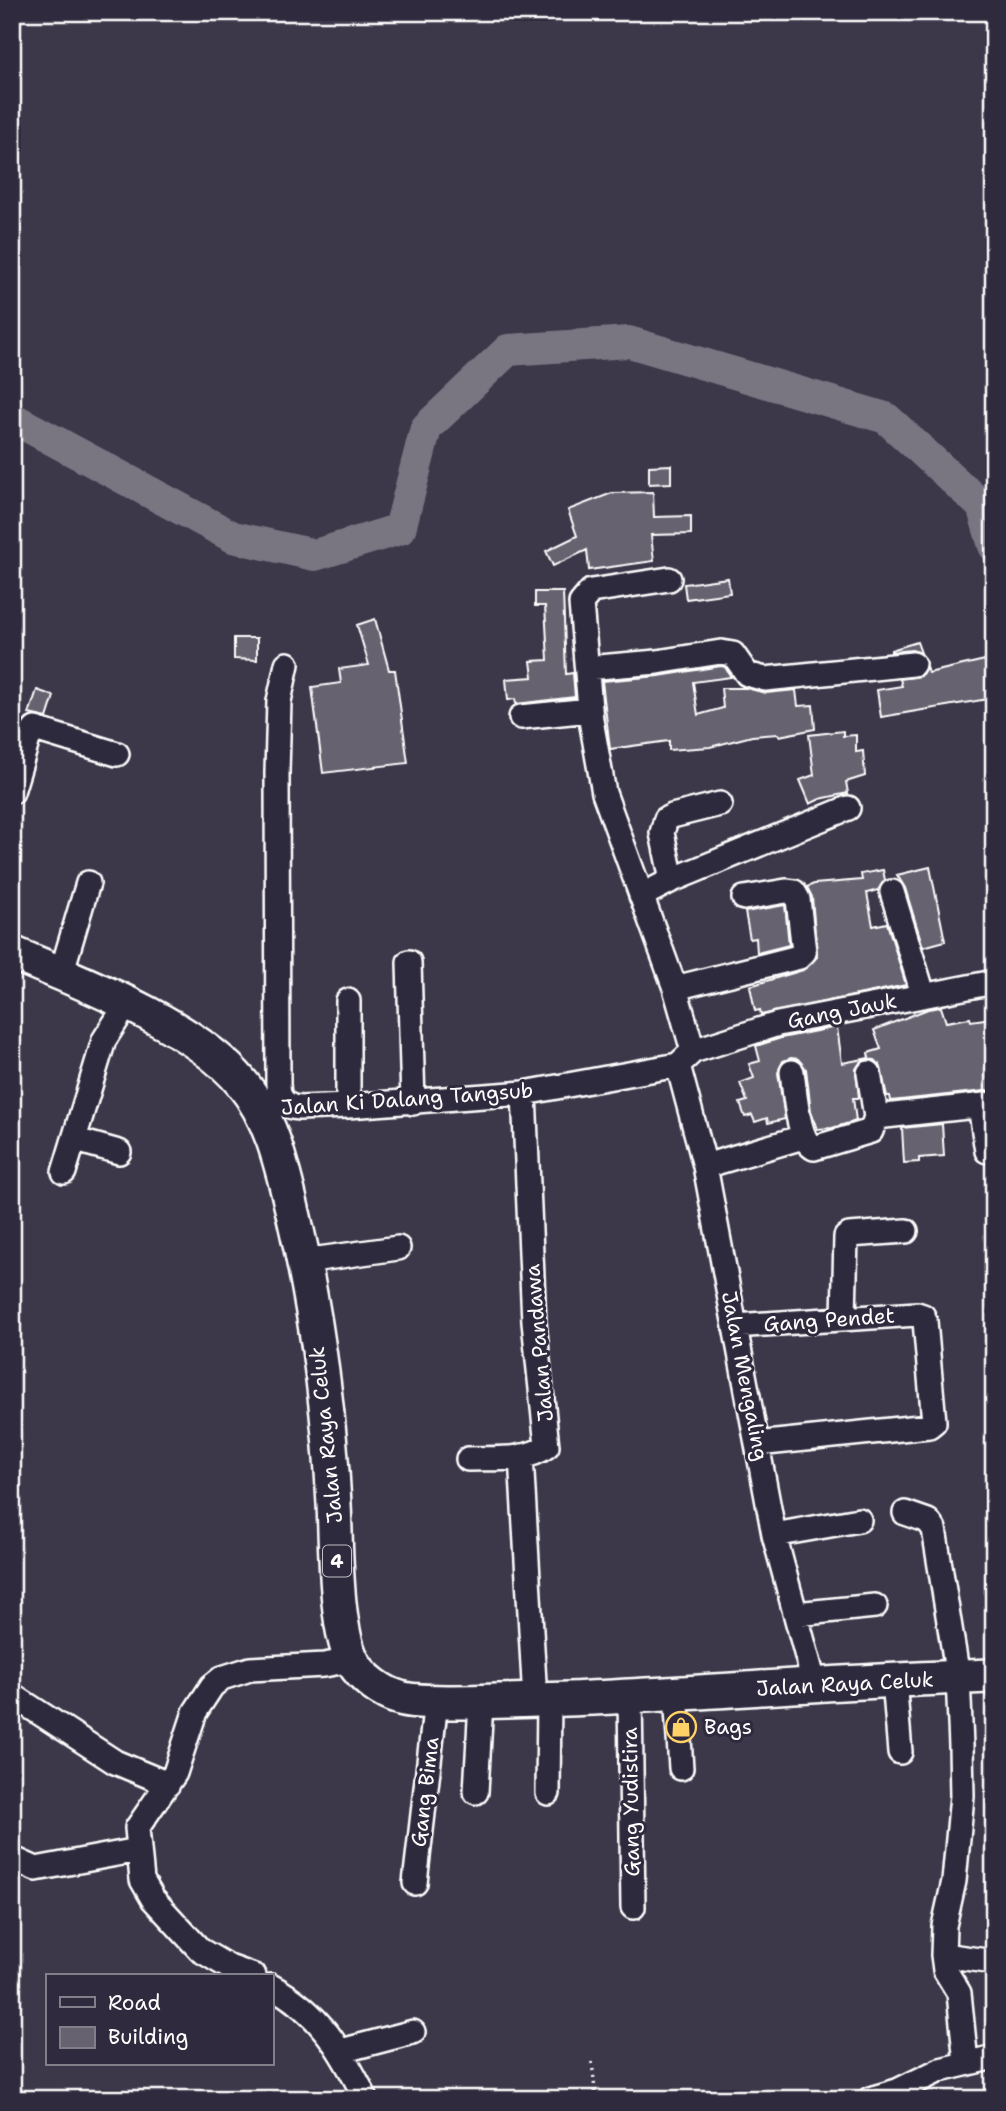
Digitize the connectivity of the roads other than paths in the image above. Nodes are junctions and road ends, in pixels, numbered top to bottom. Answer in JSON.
{"nodes":[{"id":1,"x":669,"y":579,"type":"dead end"},
{"id":2,"x":287,"y":664,"type":"dead end"},
{"id":3,"x":913,"y":664,"type":"dead end"},
{"id":4,"x":587,"y":668,"type":"junction"},
{"id":5,"x":590,"y":710,"type":"junction"},
{"id":6,"x":521,"y":717,"type":"dead end"},
{"id":7,"x":117,"y":754,"type":"dead end"},
{"id":8,"x":12,"y":792,"type":"edge"},
{"id":9,"x":720,"y":804,"type":"dead end"},
{"id":10,"x":848,"y":808,"type":"dead end"},
{"id":11,"x":672,"y":880,"type":"junction"},
{"id":12,"x":88,"y":883,"type":"dead end"},
{"id":13,"x":892,"y":892,"type":"dead end"},
{"id":14,"x":641,"y":896,"type":"junction"},
{"id":15,"x":744,"y":898,"type":"dead end"},
{"id":16,"x":12,"y":953,"type":"edge"},
{"id":17,"x":409,"y":962,"type":"dead end"},
{"id":18,"x":61,"y":974,"type":"junction"},
{"id":19,"x":994,"y":982,"type":"edge"},
{"id":20,"x":674,"y":988,"type":"junction"},
{"id":21,"x":923,"y":994,"type":"junction"},
{"id":22,"x":348,"y":1001,"type":"dead end"},
{"id":23,"x":127,"y":1004,"type":"junction"},
{"id":24,"x":686,"y":1058,"type":"junction"},
{"id":25,"x":792,"y":1072,"type":"dead end"},
{"id":26,"x":869,"y":1073,"type":"dead end"},
{"id":27,"x":524,"y":1093,"type":"junction"},
{"id":28,"x":413,"y":1103,"type":"junction"},
{"id":29,"x":987,"y":1105,"type":"edge"},
{"id":30,"x":348,"y":1106,"type":"junction"},
{"id":31,"x":272,"y":1107,"type":"junction"},
{"id":32,"x":876,"y":1117,"type":"junction"},
{"id":33,"x":803,"y":1137,"type":"junction"},
{"id":34,"x":76,"y":1140,"type":"junction"},
{"id":35,"x":986,"y":1151,"type":"dead end"},
{"id":36,"x":119,"y":1152,"type":"dead end"},
{"id":37,"x":705,"y":1166,"type":"junction"},
{"id":38,"x":64,"y":1172,"type":"dead end"},
{"id":39,"x":906,"y":1231,"type":"dead end"},
{"id":40,"x":398,"y":1248,"type":"dead end"},
{"id":41,"x":304,"y":1261,"type":"junction"},
{"id":42,"x":844,"y":1318,"type":"junction"},
{"id":43,"x":735,"y":1326,"type":"junction"},
{"id":44,"x":757,"y":1444,"type":"junction"},
{"id":45,"x":521,"y":1456,"type":"junction"},
{"id":46,"x":468,"y":1459,"type":"dead end"},
{"id":47,"x":905,"y":1513,"type":"dead end"},
{"id":48,"x":859,"y":1520,"type":"dead end"},
{"id":49,"x":775,"y":1535,"type":"junction"},
{"id":50,"x":875,"y":1606,"type":"dead end"},
{"id":51,"x":796,"y":1614,"type":"junction"},
{"id":52,"x":352,"y":1660,"type":"junction"},
{"id":53,"x":994,"y":1676,"type":"edge"},
{"id":54,"x":958,"y":1677,"type":"junction"},
{"id":55,"x":894,"y":1680,"type":"junction"},
{"id":56,"x":815,"y":1686,"type":"junction"},
{"id":57,"x":12,"y":1695,"type":"edge"},
{"id":58,"x":630,"y":1696,"type":"junction"},
{"id":59,"x":542,"y":1700,"type":"junction"},
{"id":60,"x":676,"y":1701,"type":"junction"},
{"id":61,"x":436,"y":1702,"type":"junction"},
{"id":62,"x":481,"y":1702,"type":"junction"},
{"id":63,"x":900,"y":1752,"type":"dead end"},
{"id":64,"x":681,"y":1768,"type":"dead end"},
{"id":65,"x":168,"y":1784,"type":"junction"},
{"id":66,"x":476,"y":1792,"type":"dead end"},
{"id":67,"x":548,"y":1793,"type":"dead end"},
{"id":68,"x":138,"y":1850,"type":"junction"},
{"id":69,"x":16,"y":1860,"type":"dead end"},
{"id":70,"x":415,"y":1883,"type":"dead end"},
{"id":71,"x":633,"y":1908,"type":"dead end"},
{"id":72,"x":944,"y":1962,"type":"junction"},
{"id":73,"x":994,"y":1962,"type":"edge"},
{"id":74,"x":226,"y":1972,"type":"edge"},
{"id":75,"x":273,"y":1987,"type":"edge"},
{"id":76,"x":414,"y":2032,"type":"dead end"},
{"id":77,"x":341,"y":2051,"type":"junction"},
{"id":78,"x":994,"y":2057,"type":"edge"},
{"id":79,"x":966,"y":2063,"type":"junction"},
{"id":80,"x":366,"y":2099,"type":"edge"},
{"id":81,"x":870,"y":2099,"type":"edge"}],
"edges":[{"from":1,"to":4,"type":"street","name":"Jalan Mengaling"},
{"from":2,"to":31,"type":"street"},
{"from":3,"to":4,"type":"street"},
{"from":4,"to":5,"type":"street","name":"Jalan Mengaling"},
{"from":5,"to":6,"type":"street"},
{"from":5,"to":14,"type":"street","name":"Jalan Mengaling"},
{"from":7,"to":8,"type":"street"},
{"from":9,"to":11,"type":"street"},
{"from":10,"to":11,"type":"street"},
{"from":11,"to":14,"type":"street"},
{"from":12,"to":18,"type":"street"},
{"from":13,"to":21,"type":"street"},
{"from":14,"to":20,"type":"street","name":"Jalan Mengaling"},
{"from":15,"to":20,"type":"street"},
{"from":16,"to":18,"type":"highway","name":"Jalan Raya Celuk","number":"4"},
{"from":17,"to":28,"type":"street"},
{"from":18,"to":23,"type":"highway","name":"Jalan Raya Celuk","number":"4"},
{"from":19,"to":21,"type":"street","name":"Gang Jauk"},
{"from":20,"to":24,"type":"street","name":"Jalan Mengaling"},
{"from":21,"to":24,"type":"street","name":"Gang Jauk"},
{"from":22,"to":30,"type":"street"},
{"from":23,"to":31,"type":"highway","name":"Jalan Raya Celuk","number":"4"},
{"from":23,"to":34,"type":"street"},
{"from":24,"to":27,"type":"street","name":"Jalan Ki Dalang Tangsub"},
{"from":24,"to":37,"type":"street","name":"Jalan Mengaling"},
{"from":25,"to":33,"type":"street"},
{"from":26,"to":32,"type":"street"},
{"from":27,"to":28,"type":"street","name":"Jalan Ki Dalang Tangsub"},
{"from":27,"to":45,"type":"street","name":"Jalan Pandawa"},
{"from":28,"to":30,"type":"street","name":"Jalan Ki Dalang Tangsub"},
{"from":29,"to":32,"type":"street"},
{"from":29,"to":35,"type":"street"},
{"from":30,"to":31,"type":"street","name":"Jalan Ki Dalang Tangsub"},
{"from":31,"to":41,"type":"highway","name":"Jalan Raya Celuk","number":"4"},
{"from":32,"to":33,"type":"street"},
{"from":33,"to":37,"type":"street"},
{"from":34,"to":36,"type":"street"},
{"from":34,"to":38,"type":"street"},
{"from":37,"to":43,"type":"street","name":"Jalan Mengaling"},
{"from":39,"to":42,"type":"street"},
{"from":40,"to":41,"type":"street"},
{"from":41,"to":52,"type":"highway","name":"Jalan Raya Celuk","number":"4"},
{"from":42,"to":43,"type":"street","name":"Gang Pendet"},
{"from":42,"to":44,"type":"street","name":"Gang Pendet"},
{"from":43,"to":44,"type":"street","name":"Jalan Mengaling"},
{"from":44,"to":49,"type":"street","name":"Jalan Mengaling"},
{"from":45,"to":46,"type":"street"},
{"from":45,"to":59,"type":"street"},
{"from":47,"to":54,"type":"street"},
{"from":48,"to":49,"type":"street"},
{"from":49,"to":51,"type":"street","name":"Jalan Mengaling"},
{"from":50,"to":51,"type":"street"},
{"from":51,"to":56,"type":"street","name":"Jalan Mengaling"},
{"from":52,"to":61,"type":"highway","name":"Jalan Raya Celuk","number":"4"},
{"from":52,"to":65,"type":"street"},
{"from":53,"to":54,"type":"highway","name":"Jalan Raya Celuk","number":"4"},
{"from":54,"to":55,"type":"highway","name":"Jalan Raya Celuk","number":"4"},
{"from":54,"to":72,"type":"street"},
{"from":55,"to":56,"type":"highway","name":"Jalan Raya Celuk","number":"4"},
{"from":55,"to":63,"type":"street"},
{"from":56,"to":60,"type":"highway","name":"Jalan Raya Celuk","number":"4"},
{"from":57,"to":65,"type":"street"},
{"from":58,"to":59,"type":"highway","name":"Jalan Raya Celuk","number":"4"},
{"from":58,"to":60,"type":"highway","name":"Jalan Raya Celuk","number":"4"},
{"from":58,"to":71,"type":"street","name":"Gang Yudistira"},
{"from":59,"to":62,"type":"highway","name":"Jalan Raya Celuk","number":"4"},
{"from":59,"to":67,"type":"street"},
{"from":60,"to":64,"type":"street"},
{"from":61,"to":62,"type":"highway","name":"Jalan Raya Celuk","number":"4"},
{"from":61,"to":70,"type":"street","name":"Gang Bima"},
{"from":62,"to":66,"type":"street"},
{"from":65,"to":68,"type":"street"},
{"from":68,"to":69,"type":"street"},
{"from":68,"to":74,"type":"street"},
{"from":72,"to":73,"type":"street"},
{"from":72,"to":79,"type":"street"},
{"from":75,"to":77,"type":"street"},
{"from":76,"to":77,"type":"street"},
{"from":77,"to":80,"type":"street"},
{"from":78,"to":79,"type":"street"},
{"from":79,"to":81,"type":"street"}]}
